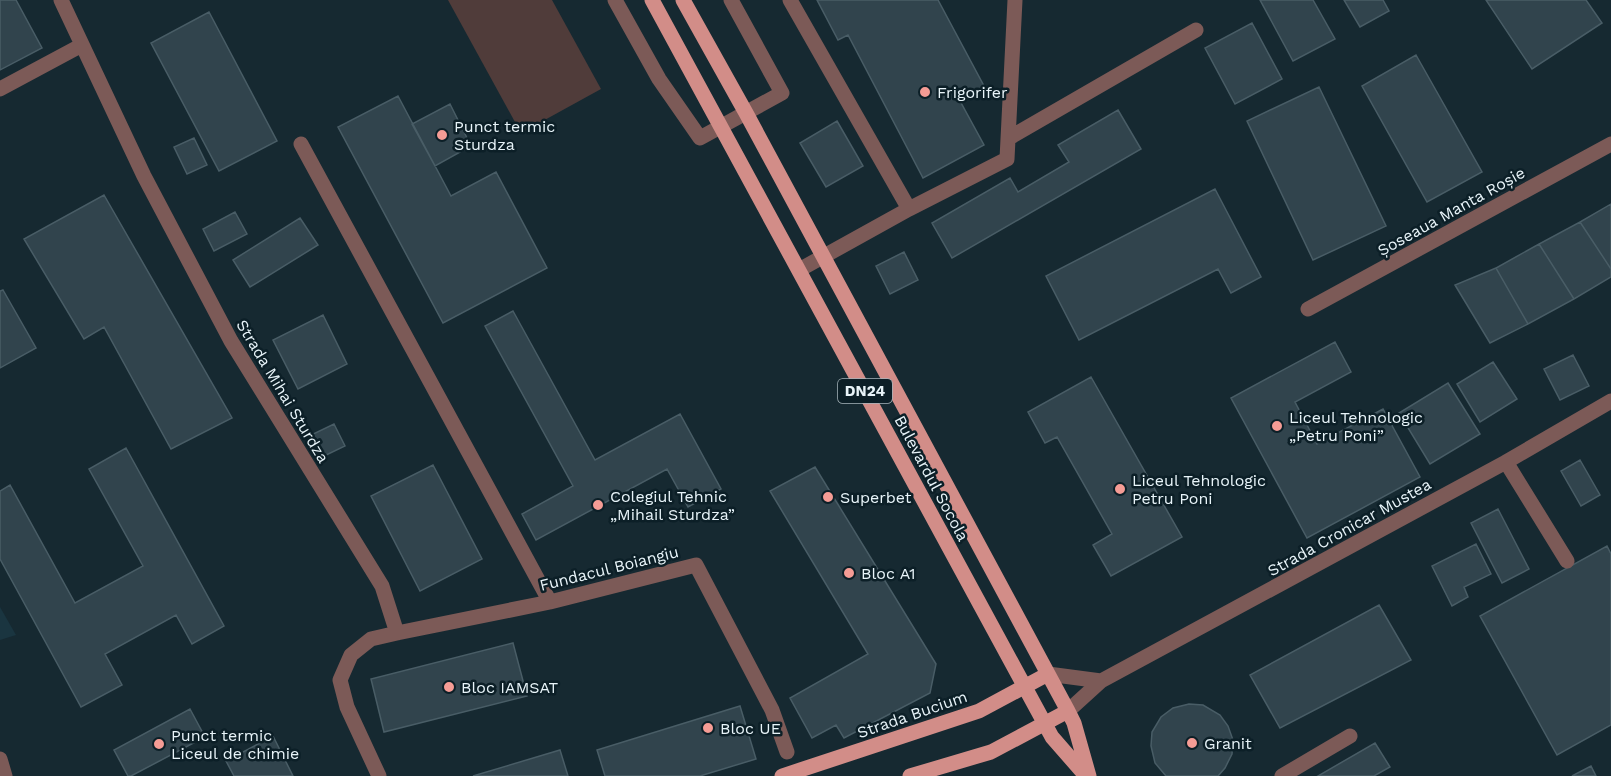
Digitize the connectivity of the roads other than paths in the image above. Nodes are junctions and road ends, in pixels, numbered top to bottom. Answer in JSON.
{"nodes":[{"id":1,"x":61,"y":0,"type":"edge"},
{"id":2,"x":615,"y":0,"type":"edge"},
{"id":3,"x":652,"y":0,"type":"edge"},
{"id":4,"x":683,"y":0,"type":"edge"},
{"id":5,"x":731,"y":0,"type":"edge"},
{"id":6,"x":790,"y":0,"type":"edge"},
{"id":7,"x":1015,"y":0,"type":"edge"},
{"id":8,"x":1196,"y":30,"type":"dead end"},
{"id":9,"x":82,"y":45,"type":"junction"},
{"id":10,"x":0,"y":88,"type":"edge"},
{"id":11,"x":746,"y":113,"type":"junction"},
{"id":12,"x":722,"y":127,"type":"junction"},
{"id":13,"x":1009,"y":138,"type":"junction"},
{"id":14,"x":301,"y":144,"type":"dead end"},
{"id":15,"x":1611,"y":144,"type":"edge"},
{"id":16,"x":909,"y":209,"type":"junction"},
{"id":17,"x":823,"y":257,"type":"junction"},
{"id":18,"x":799,"y":270,"type":"junction"},
{"id":19,"x":1308,"y":309,"type":"dead end"},
{"id":20,"x":1611,"y":401,"type":"edge"},
{"id":21,"x":1506,"y":462,"type":"junction"},
{"id":22,"x":1567,"y":561,"type":"dead end"},
{"id":23,"x":550,"y":602,"type":"junction"},
{"id":24,"x":397,"y":633,"type":"junction"},
{"id":25,"x":1048,"y":674,"type":"junction"},
{"id":26,"x":1101,"y":681,"type":"junction"},
{"id":27,"x":1024,"y":687,"type":"junction"},
{"id":28,"x":1068,"y":711,"type":"junction"},
{"id":29,"x":1045,"y":724,"type":"junction"},
{"id":30,"x":1350,"y":736,"type":"dead end"},
{"id":31,"x":787,"y":752,"type":"dead end"},
{"id":32,"x":0,"y":759,"type":"edge"},
{"id":33,"x":5,"y":776,"type":"edge"},
{"id":34,"x":379,"y":776,"type":"edge"},
{"id":35,"x":782,"y":776,"type":"edge"},
{"id":36,"x":910,"y":776,"type":"edge"},
{"id":37,"x":1088,"y":776,"type":"edge"},
{"id":38,"x":1282,"y":776,"type":"edge"}],
"edges":[{"from":1,"to":9,"type":"street","name":"Strada Mihai Sturdza"},
{"from":2,"to":12,"type":"street"},
{"from":3,"to":12,"type":"main road","name":"Bulevardul Socola","number":"DN24"},
{"from":4,"to":11,"type":"main road","name":"Bulevardul Socola","number":"DN24"},
{"from":5,"to":11,"type":"street"},
{"from":6,"to":16,"type":"street"},
{"from":7,"to":13,"type":"street"},
{"from":8,"to":13,"type":"street"},
{"from":9,"to":10,"type":"street"},
{"from":9,"to":24,"type":"street","name":"Strada Mihai Sturdza"},
{"from":11,"to":12,"type":"street"},
{"from":11,"to":17,"type":"main road","name":"Bulevardul Socola","number":"DN24"},
{"from":12,"to":18,"type":"main road","name":"Bulevardul Socola","number":"DN24"},
{"from":13,"to":16,"type":"street"},
{"from":14,"to":23,"type":"street"},
{"from":15,"to":19,"type":"street","name":"Șoseaua Manta Roșie"},
{"from":16,"to":17,"type":"street"},
{"from":17,"to":18,"type":"street"},
{"from":17,"to":25,"type":"main road","name":"Bulevardul Socola","number":"DN24"},
{"from":18,"to":27,"type":"main road","name":"Bulevardul Socola","number":"DN24"},
{"from":20,"to":21,"type":"street","name":"Strada Cronicar Mustea"},
{"from":21,"to":22,"type":"street"},
{"from":21,"to":26,"type":"street","name":"Strada Cronicar Mustea"},
{"from":23,"to":24,"type":"street","name":"Fundacul Boiangiu"},
{"from":23,"to":31,"type":"street","name":"Fundacul Boiangiu"},
{"from":24,"to":34,"type":"street"},
{"from":25,"to":26,"type":"street"},
{"from":25,"to":27,"type":"main road","name":"Strada Bucium"},
{"from":25,"to":28,"type":"main road","name":"Bulevardul Socola","number":"DN24"},
{"from":26,"to":28,"type":"street","name":"Strada Cronicar Mustea"},
{"from":27,"to":29,"type":"main road","name":"Bulevardul Socola","number":"DN24"},
{"from":27,"to":35,"type":"main road","name":"Strada Bucium"},
{"from":28,"to":29,"type":"main road"},
{"from":28,"to":37,"type":"main road","name":"Bulevardul Socola","number":"DN24"},
{"from":29,"to":36,"type":"main road"},
{"from":29,"to":37,"type":"main road","name":"Bulevardul Socola","number":"DN24"},
{"from":30,"to":38,"type":"street"},
{"from":32,"to":33,"type":"street"}]}
